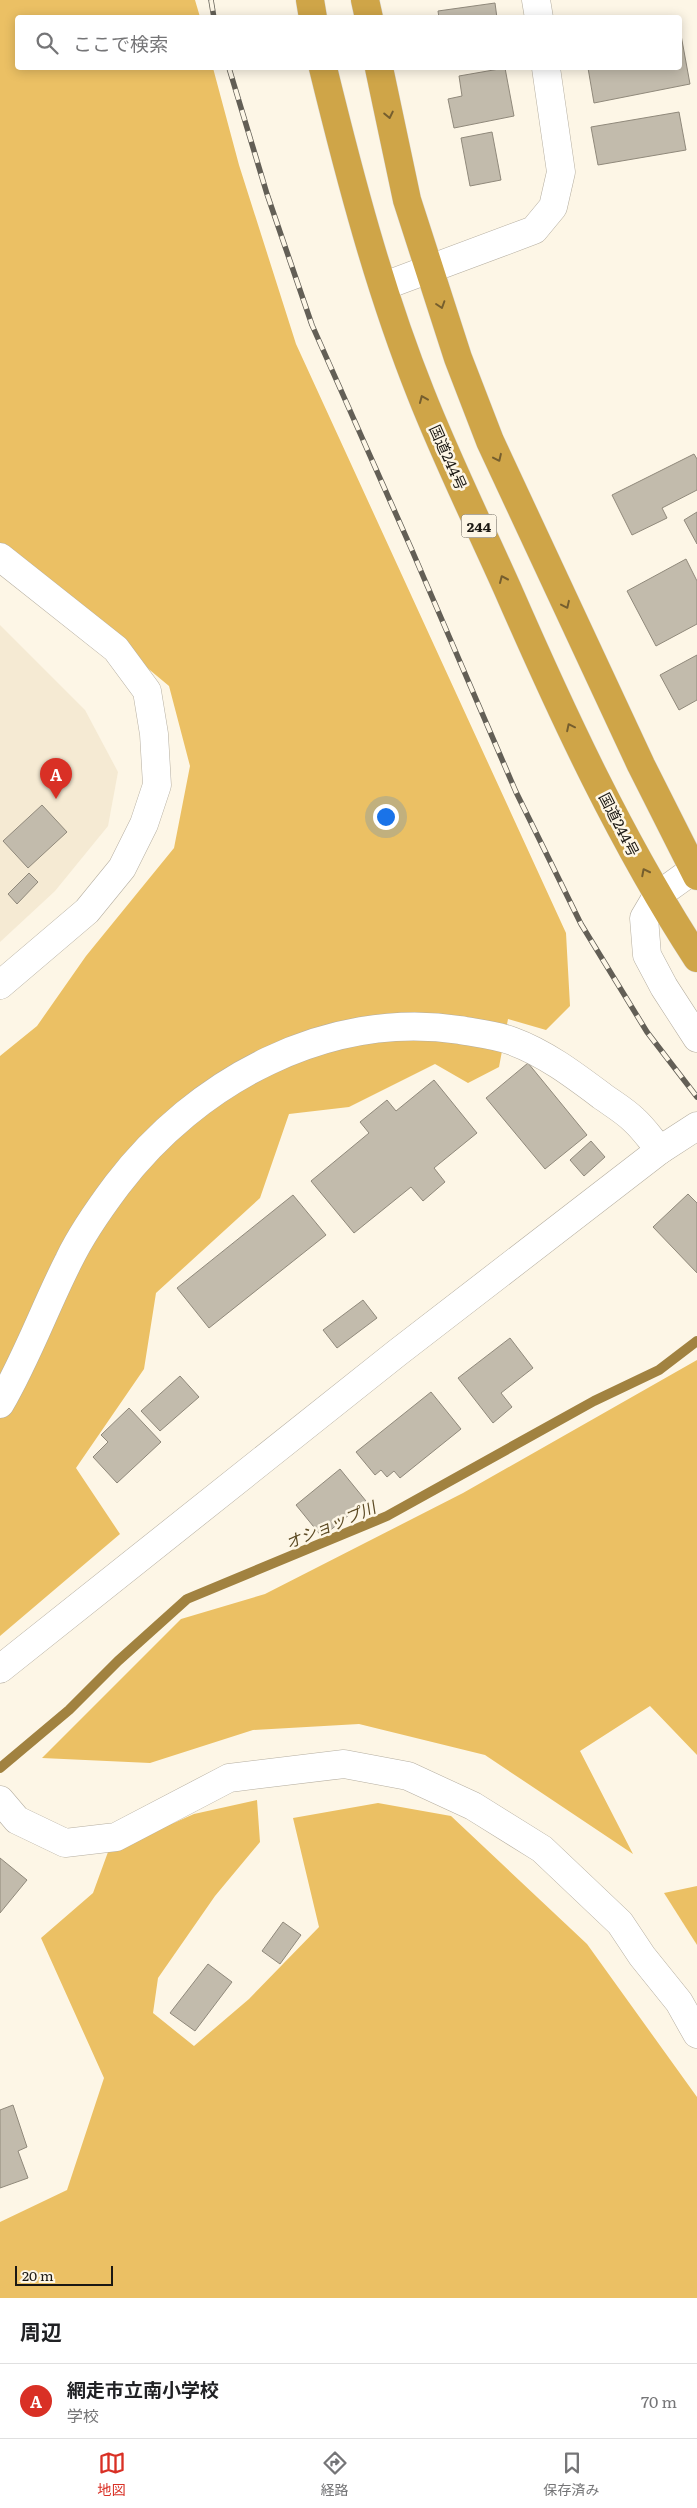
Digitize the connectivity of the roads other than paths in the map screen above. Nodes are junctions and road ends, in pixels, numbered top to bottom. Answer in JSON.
{"nodes":[{"id":1,"x":310,"y":0,"type":"edge"},
{"id":2,"x":365,"y":0,"type":"edge"},
{"id":3,"x":536,"y":0,"type":"edge"},
{"id":4,"x":313,"y":15,"type":"edge"},
{"id":5,"x":368,"y":15,"type":"edge"},
{"id":6,"x":538,"y":15,"type":"edge"},
{"id":7,"x":324,"y":70,"type":"edge"},
{"id":8,"x":379,"y":70,"type":"edge"},
{"id":9,"x":546,"y":70,"type":"edge"},
{"id":10,"x":429,"y":269,"type":"junction"},
{"id":11,"x":384,"y":286,"type":"junction"},
{"id":12,"x":0,"y":557,"type":"edge"},
{"id":13,"x":695,"y":873,"type":"edge"},
{"id":14,"x":657,"y":896,"type":"junction"},
{"id":15,"x":697,"y":958,"type":"edge"},
{"id":16,"x":0,"y":985,"type":"edge"},
{"id":17,"x":697,"y":1038,"type":"edge"},
{"id":18,"x":697,"y":1126,"type":"edge"},
{"id":19,"x":660,"y":1150,"type":"junction"},
{"id":20,"x":0,"y":1404,"type":"edge"},
{"id":21,"x":0,"y":1669,"type":"edge"},
{"id":22,"x":9,"y":1810,"type":"edge"},
{"id":23,"x":697,"y":2034,"type":"edge"}],
"edges":[{"from":1,"to":4,"type":"highway"},
{"from":2,"to":5,"type":"highway"},
{"from":3,"to":6,"type":"street"},
{"from":7,"to":11,"type":"highway","name":"国道244号","number":"244"},
{"from":8,"to":10,"type":"highway","one_way":true},
{"from":9,"to":10,"type":"street"},
{"from":10,"to":11,"type":"street"},
{"from":10,"to":13,"type":"highway","one_way":true},
{"from":14,"to":11,"type":"highway","name":"国道244号","number":"244","one_way":true},
{"from":12,"to":16,"type":"street"},
{"from":13,"to":14,"type":"street"},
{"from":14,"to":15,"type":"highway","name":"国道244号","number":"244"},
{"from":14,"to":17,"type":"street"},
{"from":18,"to":19,"type":"street"},
{"from":19,"to":20,"type":"street"},
{"from":19,"to":21,"type":"street"},
{"from":22,"to":23,"type":"street"}]}
